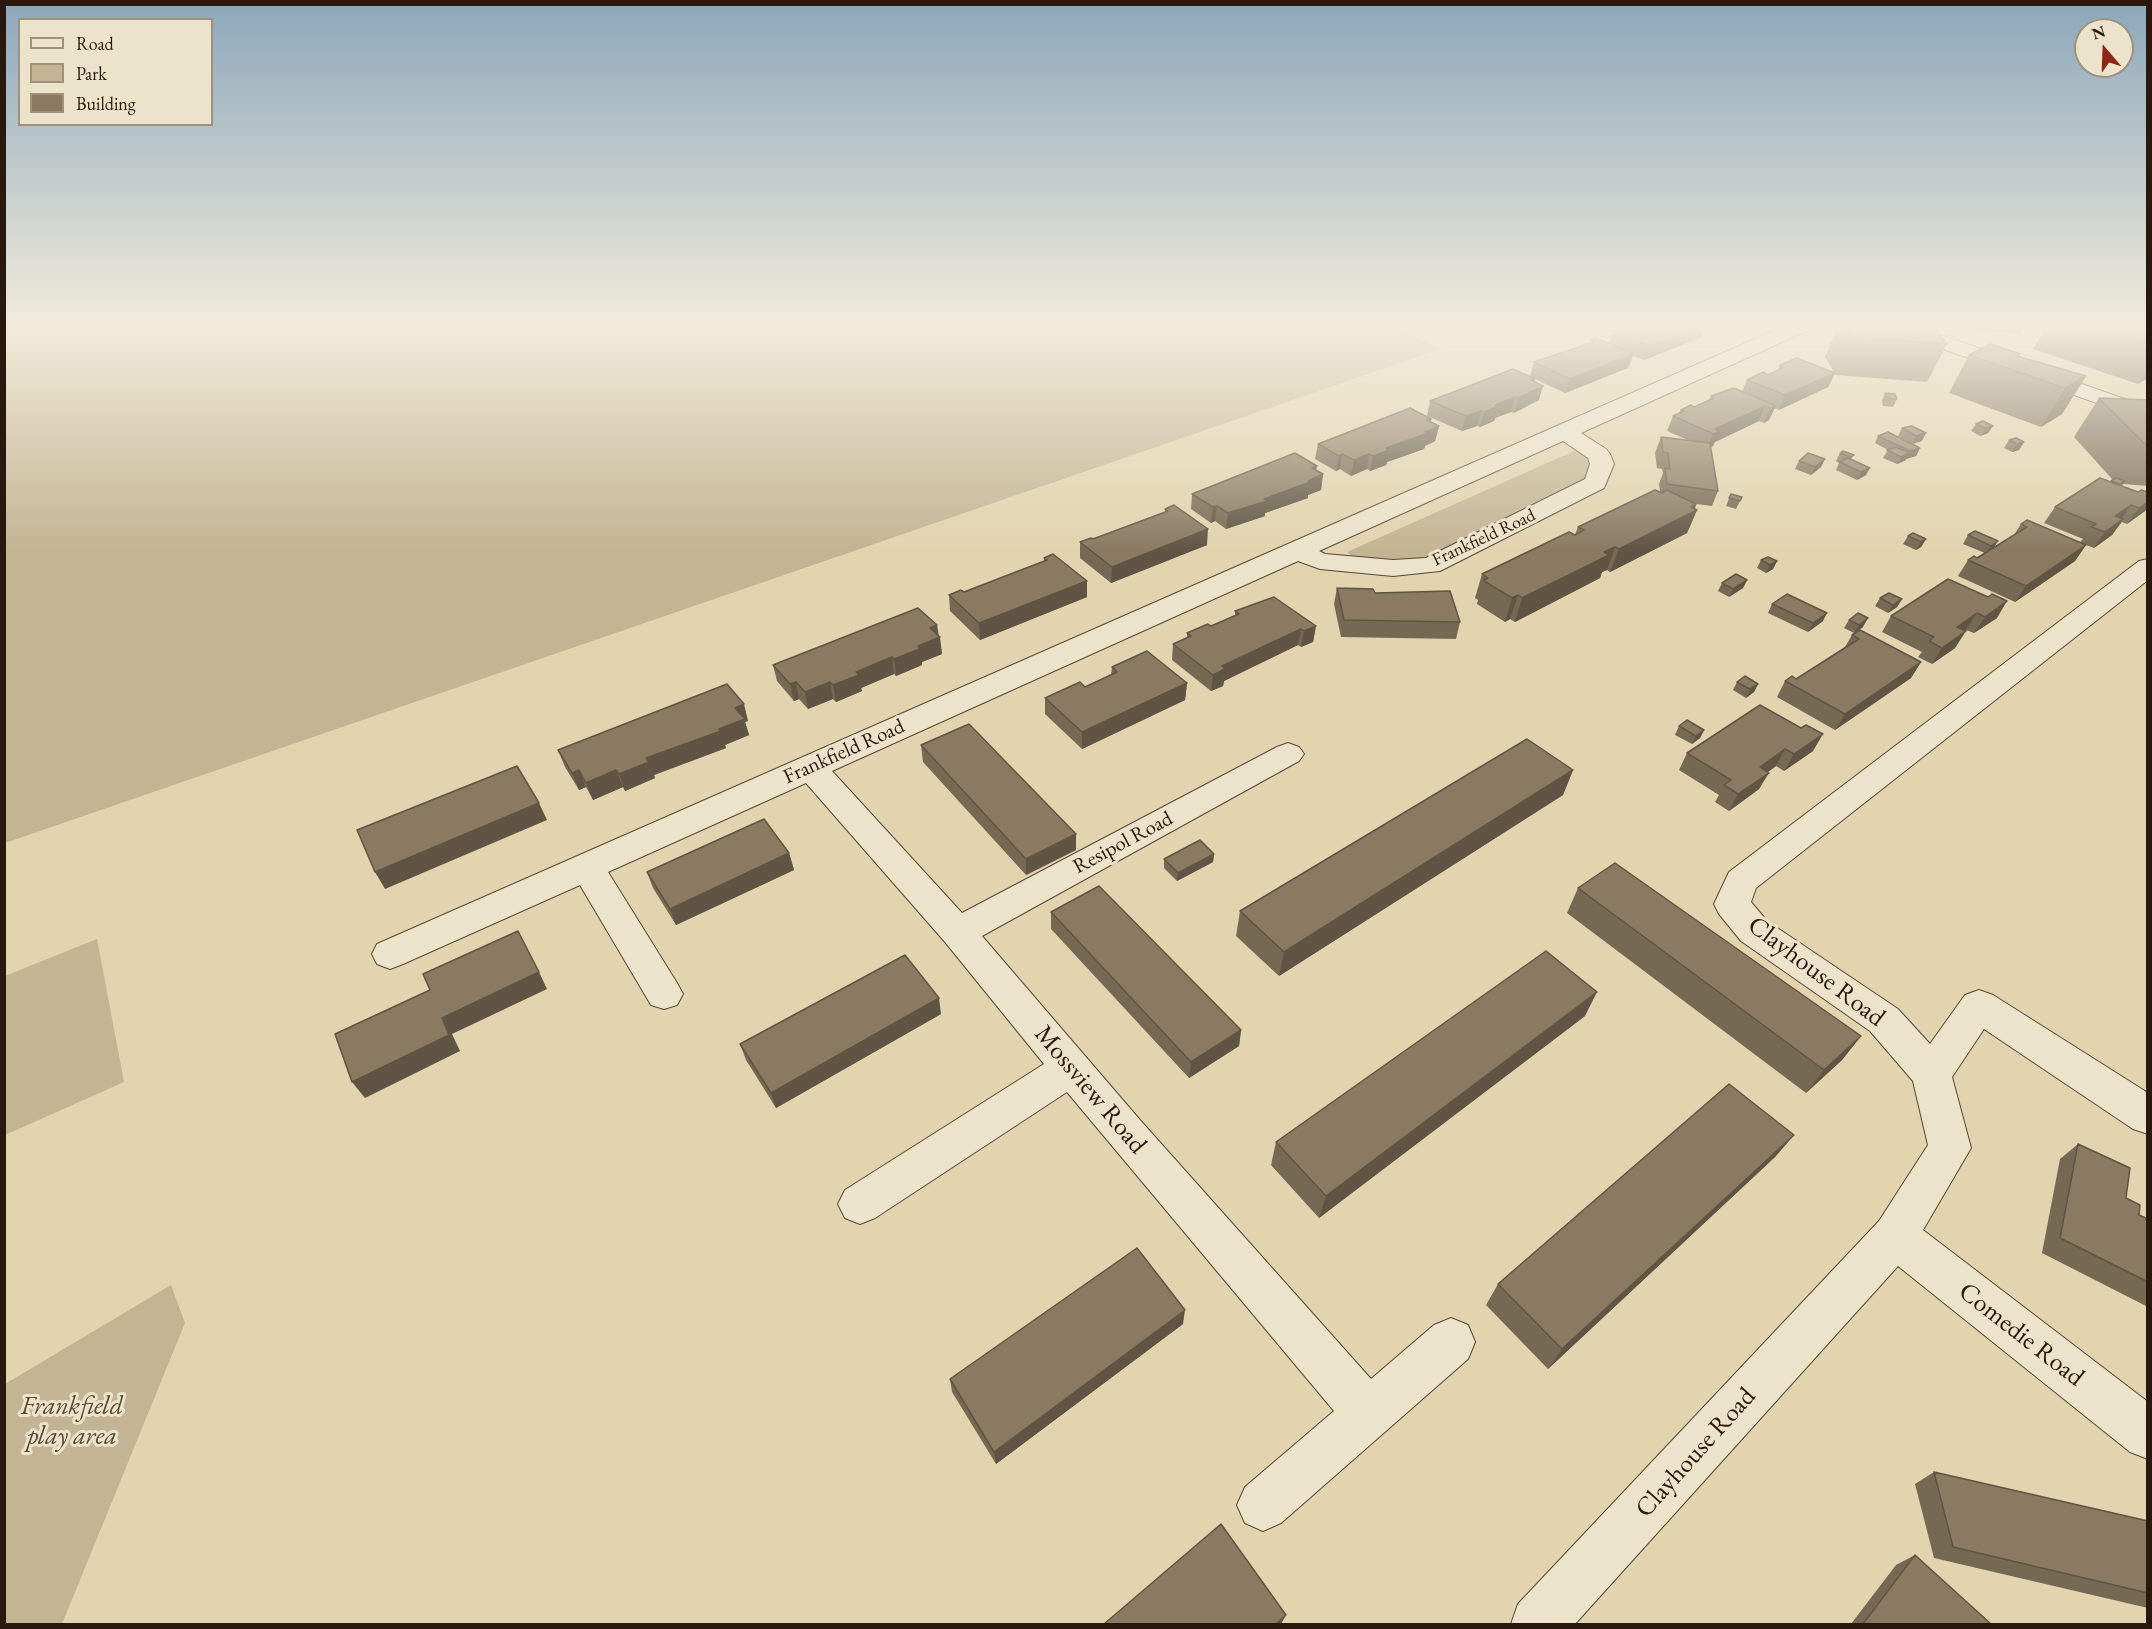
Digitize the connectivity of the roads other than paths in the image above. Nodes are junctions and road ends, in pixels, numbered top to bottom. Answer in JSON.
{"nodes":[{"id":1,"x":1636,"y":400,"type":"edge"},
{"id":2,"x":2106,"y":400,"type":"edge"},
{"id":3,"x":2148,"y":415,"type":"edge"},
{"id":4,"x":1564,"y":432,"type":"junction"},
{"id":5,"x":1297,"y":550,"type":"junction"},
{"id":6,"x":2148,"y":567,"type":"edge"},
{"id":7,"x":1288,"y":754,"type":"dead end"},
{"id":8,"x":810,"y":767,"type":"junction"},
{"id":9,"x":586,"y":866,"type":"junction"},
{"id":10,"x":958,"y":932,"type":"junction"},
{"id":11,"x":390,"y":954,"type":"dead end"},
{"id":12,"x":664,"y":994,"type":"dead end"},
{"id":13,"x":1071,"y":1068,"type":"junction"},
{"id":14,"x":1931,"y":1074,"type":"junction"},
{"id":15,"x":2148,"y":1116,"type":"edge"},
{"id":16,"x":860,"y":1204,"type":"dead end"},
{"id":17,"x":1895,"y":1236,"type":"junction"},
{"id":18,"x":1451,"y":1342,"type":"dead end"},
{"id":19,"x":1368,"y":1413,"type":"junction"},
{"id":20,"x":2148,"y":1434,"type":"edge"},
{"id":21,"x":1263,"y":1505,"type":"dead end"},
{"id":22,"x":1538,"y":1624,"type":"edge"}],
"edges":[{"from":1,"to":4,"type":"street","name":"Frankfield Road"},
{"from":2,"to":3,"type":"street"},
{"from":4,"to":5,"type":"street","name":"Frankfield Road"},
{"from":4,"to":5,"type":"street","name":"Frankfield Road"},
{"from":5,"to":8,"type":"street","name":"Frankfield Road"},
{"from":6,"to":14,"type":"street","name":"Clayhouse Road"},
{"from":7,"to":10,"type":"street","name":"Resipol Road"},
{"from":8,"to":9,"type":"street","name":"Frankfield Road"},
{"from":8,"to":10,"type":"street","name":"Mossview Road"},
{"from":9,"to":11,"type":"street","name":"Frankfield Road"},
{"from":9,"to":12,"type":"street"},
{"from":10,"to":13,"type":"street","name":"Mossview Road"},
{"from":13,"to":16,"type":"street"},
{"from":13,"to":19,"type":"street","name":"Mossview Road"},
{"from":14,"to":15,"type":"street"},
{"from":14,"to":17,"type":"street","name":"Clayhouse Road"},
{"from":17,"to":20,"type":"street","name":"Comedie Road"},
{"from":17,"to":22,"type":"street","name":"Clayhouse Road"},
{"from":18,"to":19,"type":"street"},
{"from":19,"to":21,"type":"street"}]}
